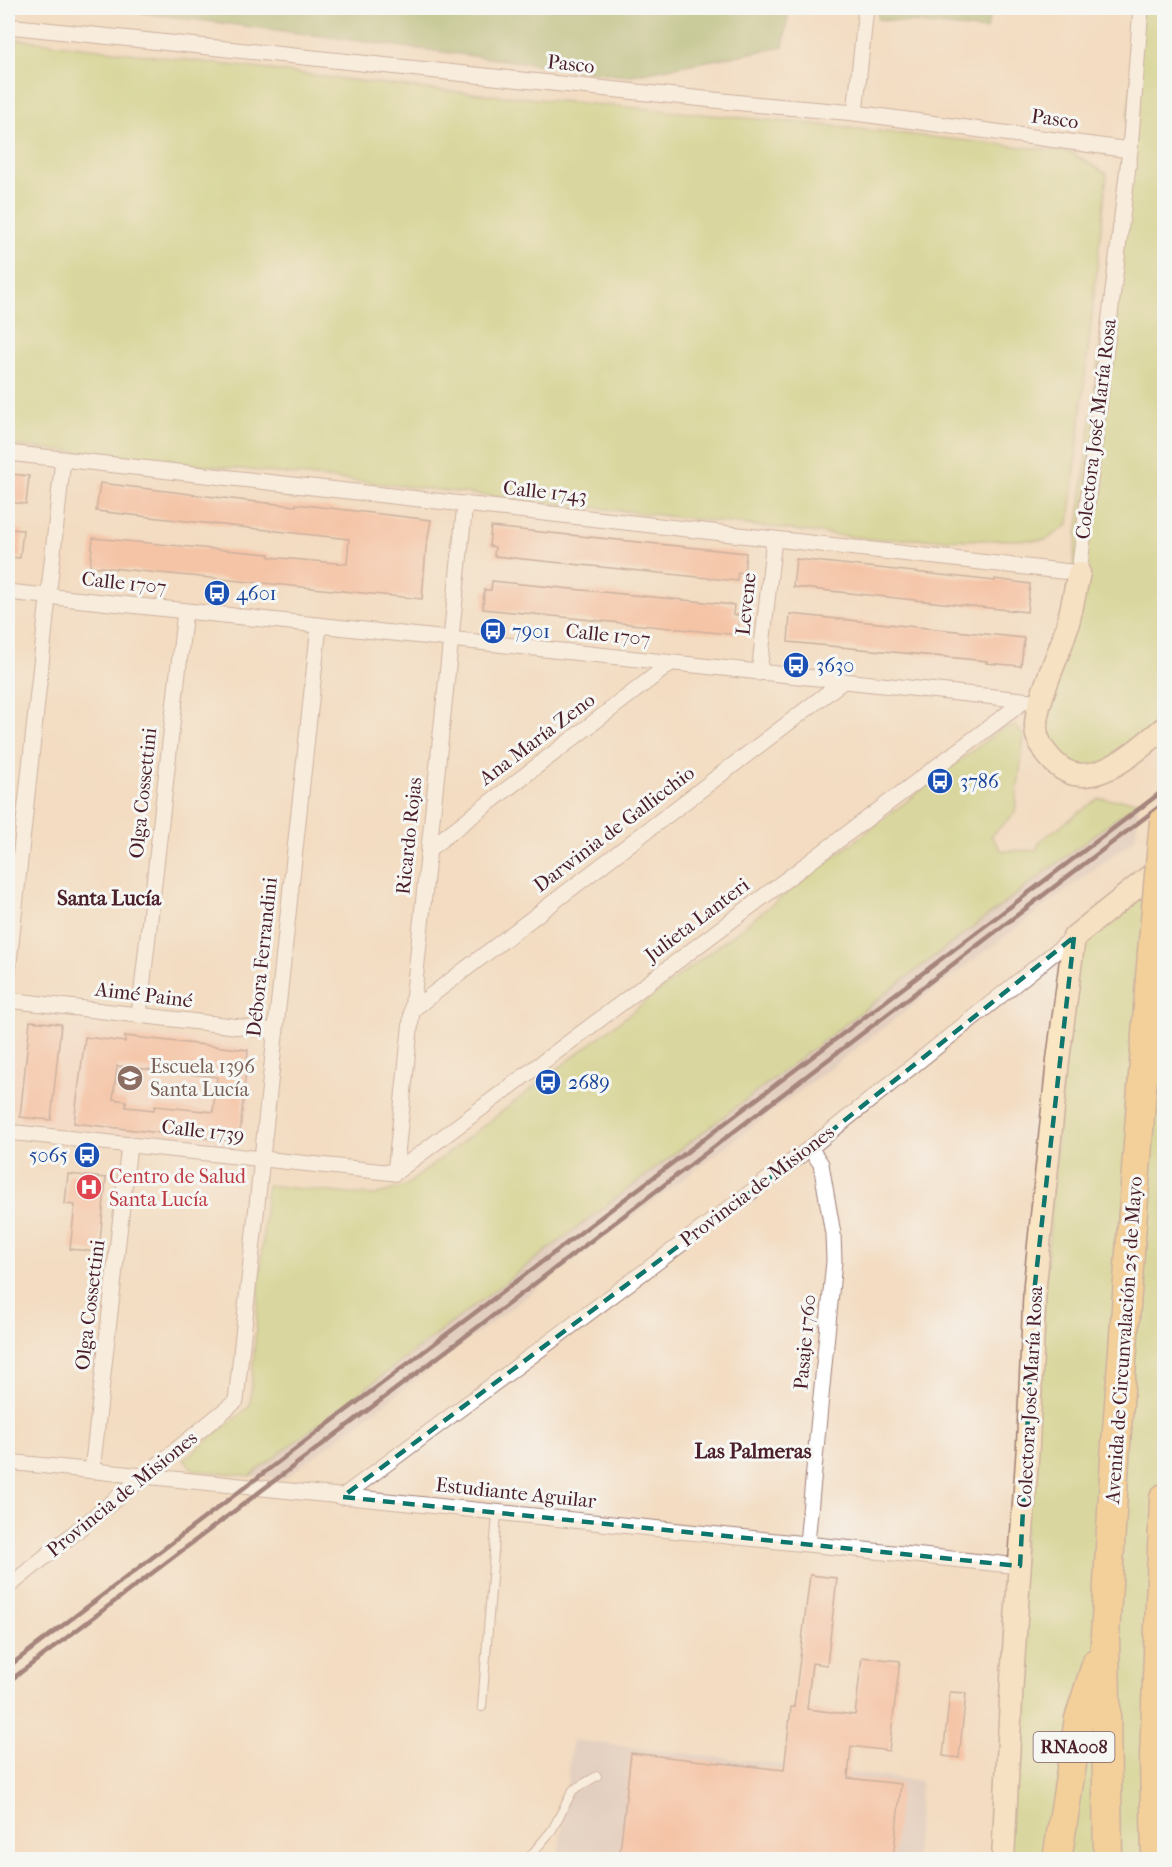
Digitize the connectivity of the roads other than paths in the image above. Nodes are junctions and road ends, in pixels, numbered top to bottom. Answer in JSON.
{"nodes":[{"id":1,"x":866,"y":8,"type":"edge"},
{"id":2,"x":1142,"y":9,"type":"edge"},
{"id":3,"x":8,"y":26,"type":"edge"},
{"id":4,"x":855,"y":113,"type":"junction"},
{"id":5,"x":1130,"y":150,"type":"junction"},
{"id":6,"x":8,"y":453,"type":"edge"},
{"id":7,"x":63,"y":459,"type":"junction"},
{"id":8,"x":465,"y":504,"type":"junction"},
{"id":9,"x":774,"y":539,"type":"junction"},
{"id":10,"x":1078,"y":573,"type":"junction"},
{"id":11,"x":8,"y":592,"type":"edge"},
{"id":12,"x":48,"y":596,"type":"junction"},
{"id":13,"x":184,"y":611,"type":"junction"},
{"id":14,"x":319,"y":625,"type":"junction"},
{"id":15,"x":451,"y":639,"type":"junction"},
{"id":16,"x":671,"y":663,"type":"junction"},
{"id":17,"x":759,"y":673,"type":"junction"},
{"id":18,"x":842,"y":682,"type":"junction"},
{"id":19,"x":1033,"y":702,"type":"junction"},
{"id":20,"x":1164,"y":728,"type":"edge"},
{"id":21,"x":1164,"y":821,"type":"edge"},
{"id":22,"x":429,"y":849,"type":"junction"},
{"id":23,"x":1164,"y":866,"type":"edge"},
{"id":24,"x":1074,"y":937,"type":"junction"},
{"id":25,"x":8,"y":972,"type":"edge"},
{"id":26,"x":8,"y":1000,"type":"edge"},
{"id":27,"x":412,"y":1010,"type":"junction"},
{"id":28,"x":139,"y":1015,"type":"junction"},
{"id":29,"x":276,"y":1032,"type":"junction"},
{"id":30,"x":8,"y":1132,"type":"edge"},
{"id":31,"x":129,"y":1145,"type":"junction"},
{"id":32,"x":810,"y":1148,"type":"junction"},
{"id":33,"x":262,"y":1159,"type":"junction"},
{"id":34,"x":395,"y":1173,"type":"junction"},
{"id":35,"x":236,"y":1401,"type":"joint"},
{"id":36,"x":8,"y":1462,"type":"edge"},
{"id":37,"x":92,"y":1471,"type":"junction"},
{"id":38,"x":146,"y":1476,"type":"junction"},
{"id":39,"x":342,"y":1497,"type":"junction"},
{"id":40,"x":1164,"y":1498,"type":"edge"},
{"id":41,"x":497,"y":1513,"type":"junction"},
{"id":42,"x":807,"y":1544,"type":"junction"},
{"id":43,"x":1020,"y":1566,"type":"junction"},
{"id":44,"x":8,"y":1587,"type":"edge"},
{"id":45,"x":1161,"y":1605,"type":"junction"},
{"id":46,"x":1164,"y":1635,"type":"edge"},
{"id":47,"x":1105,"y":1637,"type":"junction"},
{"id":48,"x":482,"y":1707,"type":"dead end"},
{"id":49,"x":597,"y":1776,"type":"dead end"},
{"id":50,"x":527,"y":1860,"type":"edge"},
{"id":51,"x":1003,"y":1860,"type":"edge"},
{"id":52,"x":1057,"y":1860,"type":"edge"},
{"id":53,"x":1108,"y":1860,"type":"edge"},
{"id":54,"x":1156,"y":1860,"type":"edge"}],
"edges":[{"from":1,"to":4,"type":"street"},
{"from":2,"to":5,"type":"street","name":"Colectora José María Rosa"},
{"from":3,"to":4,"type":"street","name":"Pasco"},
{"from":4,"to":5,"type":"street","name":"Pasco"},
{"from":5,"to":10,"type":"street","name":"Colectora José María Rosa"},
{"from":6,"to":7,"type":"street","name":"Calle 1743"},
{"from":7,"to":8,"type":"street","name":"Calle 1743"},
{"from":7,"to":12,"type":"street"},
{"from":8,"to":9,"type":"street","name":"Calle 1743"},
{"from":8,"to":15,"type":"street","name":"Ricardo Rojas"},
{"from":9,"to":10,"type":"street","name":"Calle 1743"},
{"from":9,"to":17,"type":"street","name":"Levene"},
{"from":10,"to":19,"type":"main road","name":"Colectora José María Rosa"},
{"from":11,"to":12,"type":"street","name":"Calle 1707"},
{"from":12,"to":13,"type":"street","name":"Calle 1707"},
{"from":12,"to":25,"type":"street"},
{"from":13,"to":14,"type":"street","name":"Calle 1707"},
{"from":13,"to":28,"type":"street","name":"Olga Cossettini"},
{"from":14,"to":15,"type":"street","name":"Calle 1707"},
{"from":14,"to":29,"type":"street","name":"Débora Ferrandini"},
{"from":15,"to":16,"type":"street","name":"Calle 1707"},
{"from":15,"to":22,"type":"street","name":"Ricardo Rojas"},
{"from":16,"to":17,"type":"street","name":"Calle 1707"},
{"from":16,"to":22,"type":"street","name":"Ana María Zeno"},
{"from":17,"to":18,"type":"street","name":"Calle 1707"},
{"from":18,"to":19,"type":"street","name":"Calle 1707"},
{"from":18,"to":27,"type":"street","name":"Darwinia de Gallicchio"},
{"from":19,"to":20,"type":"main road","name":"Colectora José María Rosa"},
{"from":19,"to":34,"type":"street","name":"Julieta Lanteri"},
{"from":21,"to":47,"type":"highway","name":"Avenida de Circunvalación 25 de Mayo","number":"RNA008","bridge":true},
{"from":22,"to":27,"type":"street","name":"Ricardo Rojas"},
{"from":23,"to":24,"type":"main road","name":"Provincia de Misiones"},
{"from":24,"to":32,"type":"street","name":"Provincia de Misiones"},
{"from":24,"to":43,"type":"main road","name":"Colectora José María Rosa"},
{"from":26,"to":28,"type":"street","name":"Aimé Painé"},
{"from":27,"to":34,"type":"street","name":"Ricardo Rojas"},
{"from":28,"to":29,"type":"street","name":"Aimé Painé"},
{"from":29,"to":33,"type":"street","name":"Débora Ferrandini"},
{"from":30,"to":31,"type":"street","name":"Calle 1739"},
{"from":31,"to":33,"type":"street","name":"Calle 1739"},
{"from":31,"to":37,"type":"street","name":"Olga Cossettini"},
{"from":32,"to":39,"type":"street","name":"Provincia de Misiones"},
{"from":32,"to":42,"type":"street","name":"Pasaje 1760"},
{"from":33,"to":34,"type":"street","name":"Calle 1739"},
{"from":33,"to":35,"type":"street","name":"Débora Ferrandini"},
{"from":35,"to":38,"type":"street","name":"Provincia de Misiones"},
{"from":36,"to":37,"type":"street","name":"Estudiante Aguilar"},
{"from":37,"to":38,"type":"street","name":"Estudiante Aguilar"},
{"from":38,"to":39,"type":"street","name":"Estudiante Aguilar"},
{"from":38,"to":44,"type":"street","name":"Provincia de Misiones"},
{"from":39,"to":41,"type":"street","name":"Estudiante Aguilar"},
{"from":40,"to":45,"type":"highway"},
{"from":41,"to":42,"type":"street","name":"Estudiante Aguilar"},
{"from":41,"to":48,"type":"lane"},
{"from":42,"to":43,"type":"street","name":"Estudiante Aguilar"},
{"from":43,"to":51,"type":"main road","name":"Colectora José María Rosa"},
{"from":45,"to":46,"type":"highway"},
{"from":45,"to":54,"type":"highway"},
{"from":47,"to":52,"type":"highway","number":"RNA008"},
{"from":47,"to":53,"type":"highway","name":"Avenida de Circunvalación 25 de Mayo","number":"RNA008"},
{"from":49,"to":50,"type":"lane"}]}
